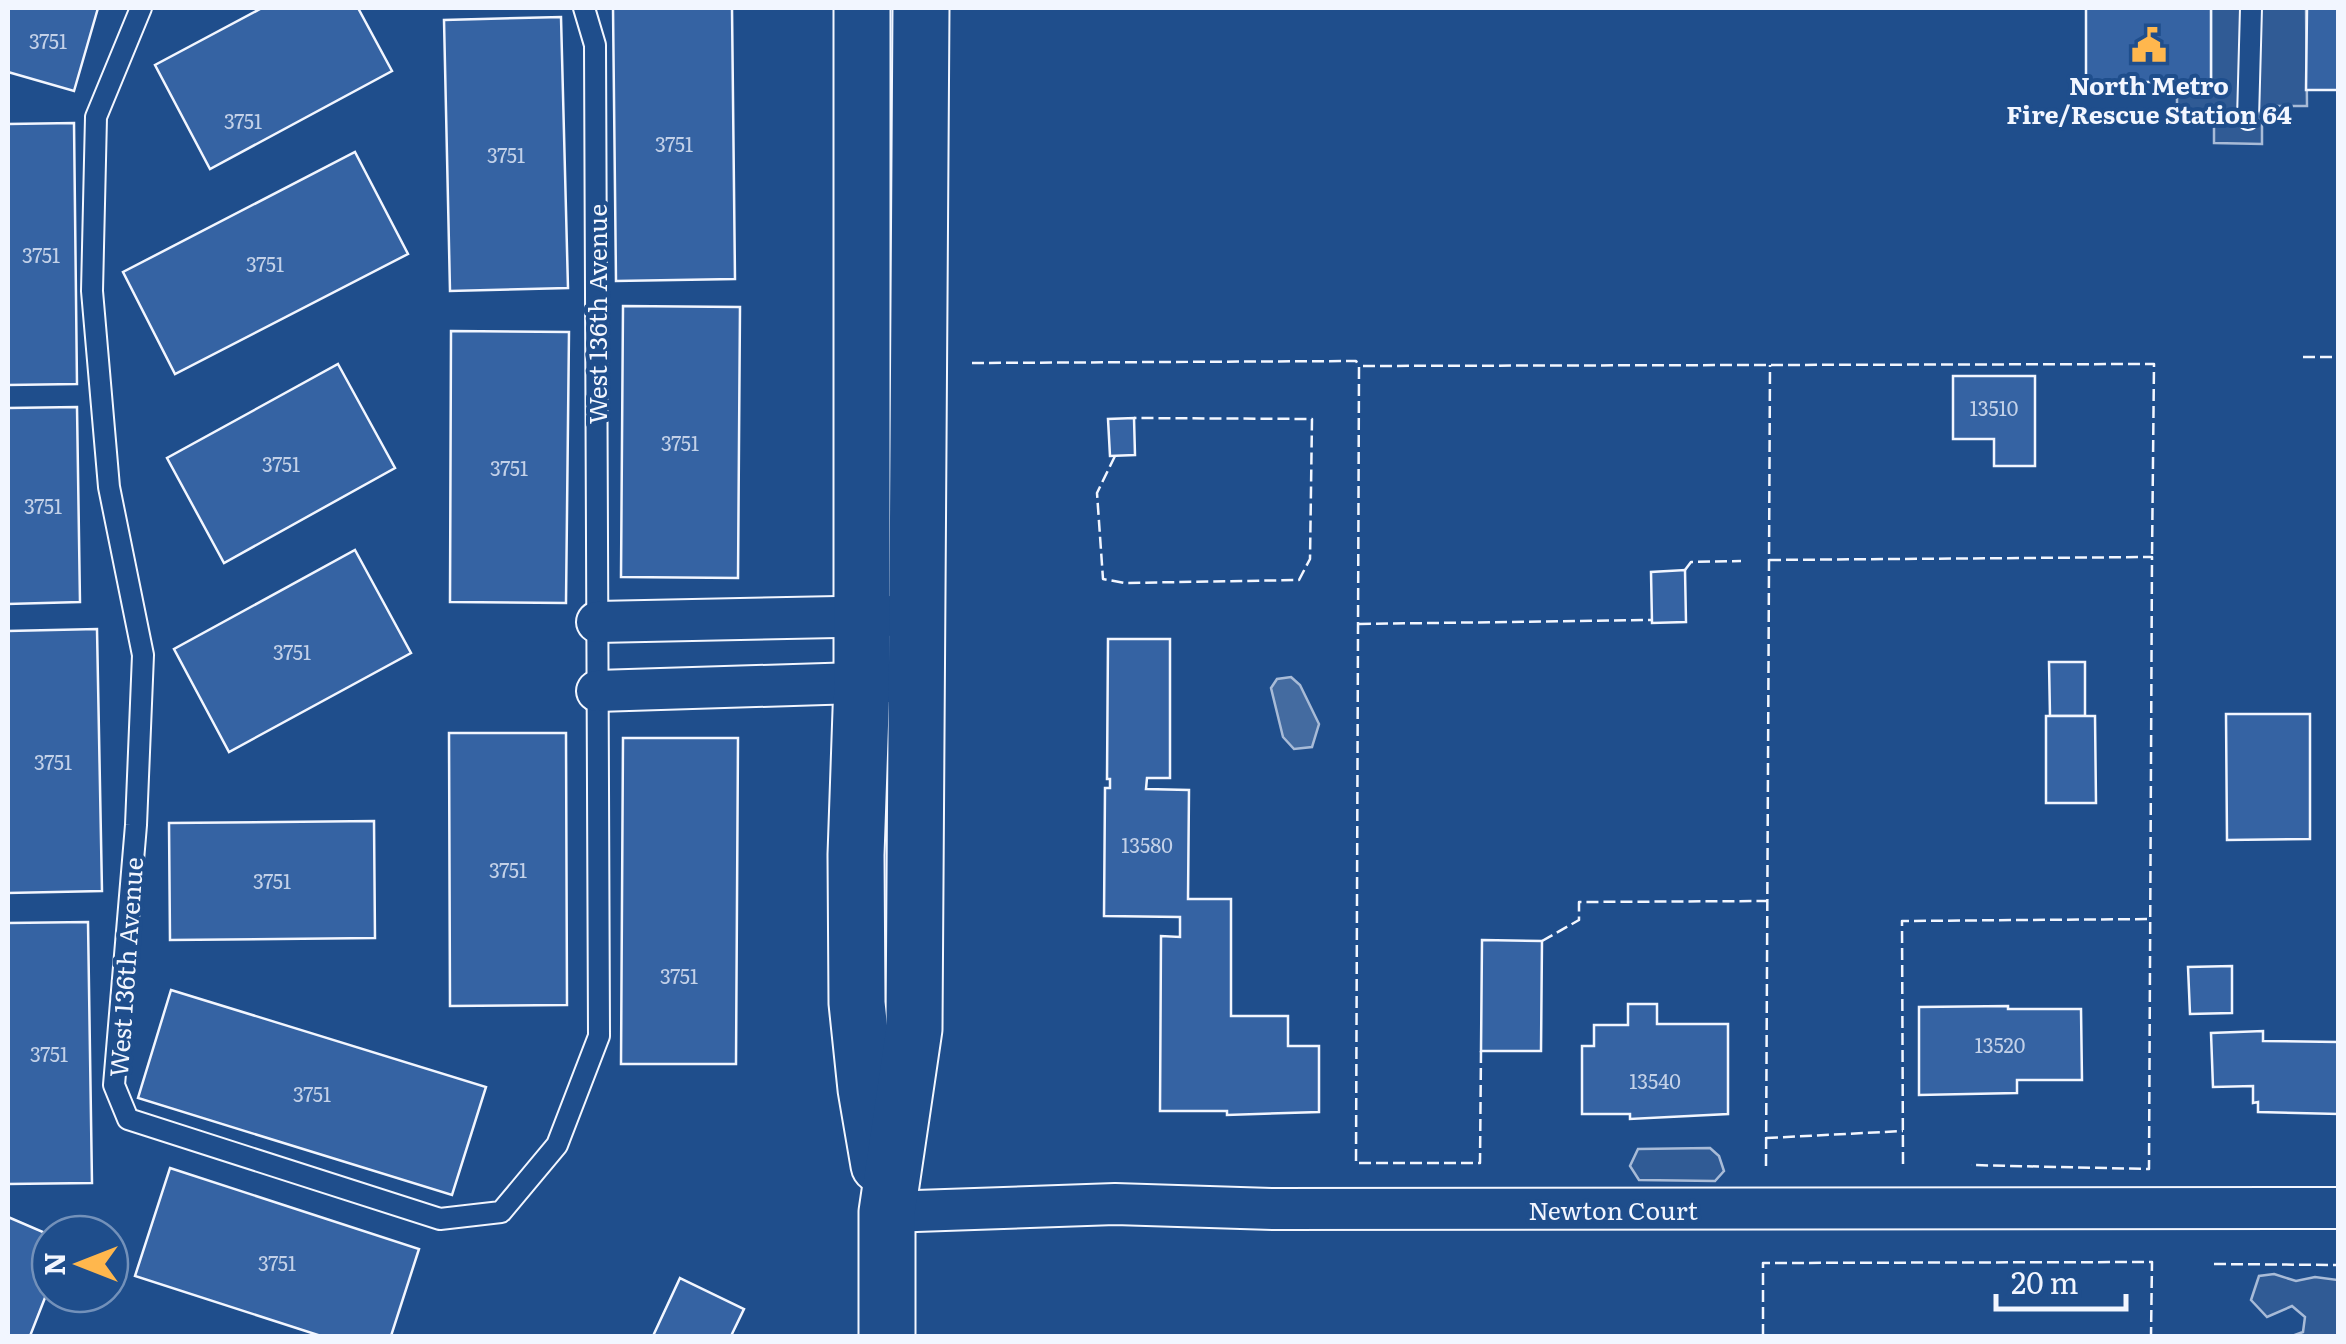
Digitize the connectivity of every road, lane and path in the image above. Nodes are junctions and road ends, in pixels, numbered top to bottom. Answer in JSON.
{"nodes":[{"id":1,"x":141,"y":8,"type":"edge"},
{"id":2,"x":584,"y":8,"type":"edge"},
{"id":3,"x":862,"y":8,"type":"edge"},
{"id":4,"x":921,"y":8,"type":"edge"},
{"id":5,"x":2251,"y":8,"type":"edge"},
{"id":6,"x":2248,"y":119,"type":"dead end"},
{"id":7,"x":917,"y":616,"type":"junction"},
{"id":8,"x":861,"y":617,"type":"junction"},
{"id":9,"x":598,"y":622,"type":"junction"},
{"id":10,"x":862,"y":682,"type":"junction"},
{"id":11,"x":916,"y":682,"type":"junction"},
{"id":12,"x":598,"y":691,"type":"junction"},
{"id":13,"x":2338,"y":1208,"type":"edge"},
{"id":14,"x":887,"y":1212,"type":"junction"},
{"id":15,"x":887,"y":1336,"type":"edge"}],
"edges":[{"from":1,"to":12,"type":"lane","name":"West 136th Avenue"},
{"from":2,"to":9,"type":"lane","name":"West 136th Avenue"},
{"from":3,"to":8,"type":"main road"},
{"from":4,"to":7,"type":"main road"},
{"from":5,"to":6,"type":"lane"},
{"from":7,"to":8,"type":"street"},
{"from":7,"to":11,"type":"main road"},
{"from":8,"to":9,"type":"street"},
{"from":8,"to":10,"type":"main road"},
{"from":9,"to":12,"type":"lane","name":"West 136th Avenue"},
{"from":10,"to":11,"type":"street"},
{"from":10,"to":12,"type":"street"},
{"from":10,"to":14,"type":"main road"},
{"from":11,"to":14,"type":"main road"},
{"from":13,"to":14,"type":"street","name":"Newton Court"},
{"from":14,"to":15,"type":"main road"}]}
